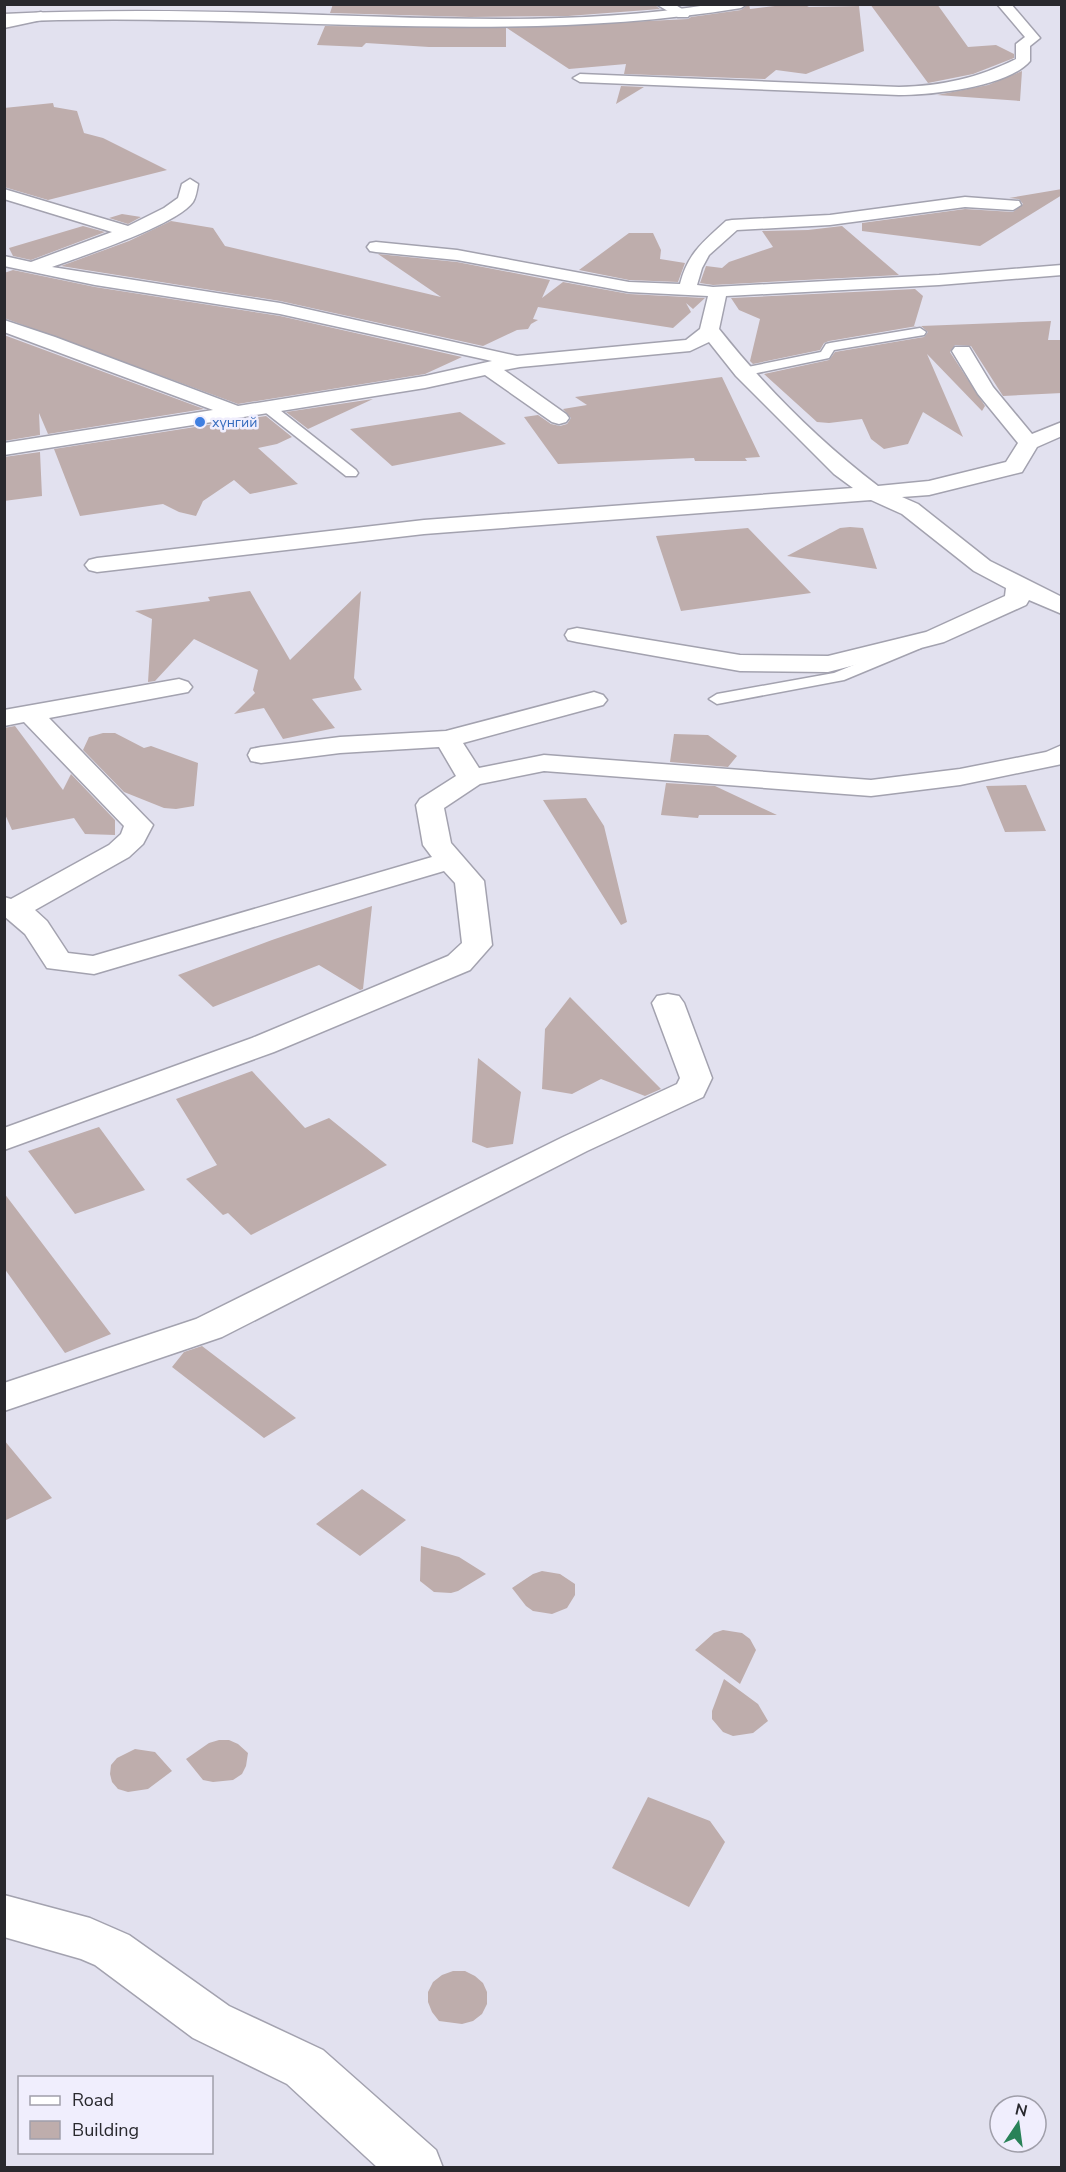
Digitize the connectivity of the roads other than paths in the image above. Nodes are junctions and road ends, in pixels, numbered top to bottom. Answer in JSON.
{"nodes":[{"id":1,"x":662,"y":4,"type":"edge"},
{"id":2,"x":741,"y":4,"type":"edge"},
{"id":3,"x":1003,"y":4,"type":"edge"},
{"id":4,"x":683,"y":14,"type":"junction"},
{"id":5,"x":41,"y":16,"type":"junction"},
{"id":6,"x":4,"y":18,"type":"edge"},
{"id":7,"x":4,"y":24,"type":"edge"},
{"id":8,"x":580,"y":78,"type":"dead end"},
{"id":9,"x":190,"y":184,"type":"dead end"},
{"id":10,"x":4,"y":194,"type":"edge"},
{"id":11,"x":1012,"y":205,"type":"dead end"},
{"id":12,"x":129,"y":232,"type":"junction"},
{"id":13,"x":376,"y":247,"type":"dead end"},
{"id":14,"x":4,"y":261,"type":"edge"},
{"id":15,"x":32,"y":268,"type":"junction"},
{"id":16,"x":1062,"y":270,"type":"edge"},
{"id":17,"x":687,"y":290,"type":"junction"},
{"id":18,"x":718,"y":291,"type":"junction"},
{"id":19,"x":4,"y":326,"type":"edge"},
{"id":20,"x":711,"y":332,"type":"junction"},
{"id":21,"x":920,"y":332,"type":"dead end"},
{"id":22,"x":962,"y":351,"type":"dead end"},
{"id":23,"x":520,"y":362,"type":"junction"},
{"id":24,"x":488,"y":368,"type":"junction"},
{"id":25,"x":743,"y":372,"type":"junction"},
{"id":26,"x":266,"y":406,"type":"junction"},
{"id":27,"x":233,"y":411,"type":"junction"},
{"id":28,"x":559,"y":418,"type":"dead end"},
{"id":29,"x":1062,"y":429,"type":"edge"},
{"id":30,"x":1029,"y":443,"type":"junction"},
{"id":31,"x":4,"y":449,"type":"edge"},
{"id":32,"x":351,"y":473,"type":"dead end"},
{"id":33,"x":872,"y":492,"type":"junction"},
{"id":34,"x":97,"y":565,"type":"dead end"},
{"id":35,"x":1018,"y":586,"type":"junction"},
{"id":36,"x":1062,"y":607,"type":"edge"},
{"id":37,"x":578,"y":635,"type":"dead end"},
{"id":38,"x":935,"y":637,"type":"junction"},
{"id":39,"x":179,"y":687,"type":"dead end"},
{"id":40,"x":594,"y":699,"type":"dead end"},
{"id":41,"x":717,"y":699,"type":"dead end"},
{"id":42,"x":17,"y":716,"type":"edge"},
{"id":43,"x":447,"y":739,"type":"junction"},
{"id":44,"x":1062,"y":753,"type":"edge"},
{"id":45,"x":261,"y":755,"type":"dead end"},
{"id":46,"x":471,"y":778,"type":"junction"},
{"id":47,"x":451,"y":860,"type":"junction"},
{"id":48,"x":11,"y":907,"type":"edge"},
{"id":49,"x":668,"y":1003,"type":"dead end"},
{"id":50,"x":4,"y":1140,"type":"edge"},
{"id":51,"x":4,"y":1397,"type":"edge"},
{"id":52,"x":4,"y":1916,"type":"edge"},
{"id":53,"x":417,"y":2168,"type":"edge"}],
"edges":[{"from":1,"to":4,"type":"street"},
{"from":2,"to":4,"type":"street"},
{"from":3,"to":8,"type":"street"},
{"from":4,"to":5,"type":"street"},
{"from":5,"to":6,"type":"street"},
{"from":5,"to":7,"type":"street"},
{"from":9,"to":12,"type":"street"},
{"from":10,"to":12,"type":"street"},
{"from":11,"to":17,"type":"street"},
{"from":12,"to":15,"type":"street"},
{"from":13,"to":17,"type":"street"},
{"from":14,"to":15,"type":"street"},
{"from":15,"to":23,"type":"street"},
{"from":16,"to":18,"type":"street"},
{"from":17,"to":18,"type":"street"},
{"from":18,"to":20,"type":"street"},
{"from":19,"to":27,"type":"street"},
{"from":20,"to":23,"type":"street"},
{"from":20,"to":25,"type":"street"},
{"from":21,"to":25,"type":"lane"},
{"from":22,"to":30,"type":"street"},
{"from":23,"to":24,"type":"street"},
{"from":24,"to":26,"type":"street"},
{"from":24,"to":28,"type":"street"},
{"from":25,"to":33,"type":"street"},
{"from":26,"to":27,"type":"street"},
{"from":26,"to":32,"type":"lane"},
{"from":27,"to":31,"type":"street"},
{"from":29,"to":30,"type":"street"},
{"from":30,"to":33,"type":"street"},
{"from":33,"to":34,"type":"street"},
{"from":33,"to":35,"type":"street"},
{"from":35,"to":36,"type":"street"},
{"from":35,"to":38,"type":"street"},
{"from":37,"to":38,"type":"street"},
{"from":38,"to":41,"type":"lane"},
{"from":39,"to":42,"type":"street"},
{"from":40,"to":43,"type":"street"},
{"from":42,"to":48,"type":"street"},
{"from":43,"to":45,"type":"street"},
{"from":43,"to":46,"type":"street"},
{"from":44,"to":46,"type":"street"},
{"from":46,"to":47,"type":"street"},
{"from":47,"to":48,"type":"street"},
{"from":47,"to":50,"type":"street"},
{"from":49,"to":51,"type":"street"},
{"from":52,"to":53,"type":"street"}]}
